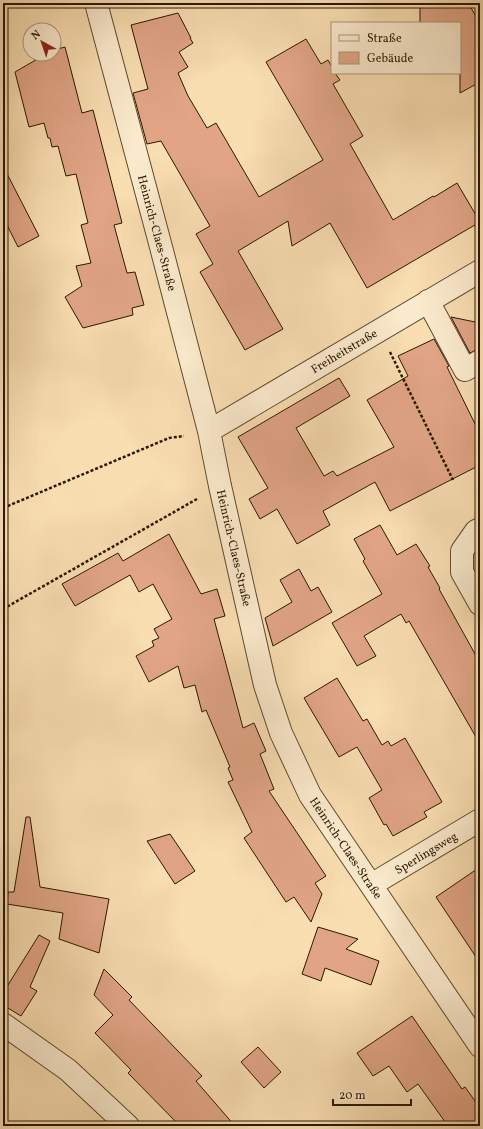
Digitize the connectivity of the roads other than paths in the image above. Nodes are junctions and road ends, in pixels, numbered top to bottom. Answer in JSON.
{"nodes":[{"id":1,"x":96,"y":3,"type":"edge"},
{"id":2,"x":480,"y":270,"type":"edge"},
{"id":3,"x":428,"y":301,"type":"junction"},
{"id":4,"x":480,"y":361,"type":"edge"},
{"id":5,"x":208,"y":431,"type":"junction"},
{"id":6,"x":480,"y":529,"type":"edge"},
{"id":7,"x":480,"y":604,"type":"edge"},
{"id":8,"x":480,"y":820,"type":"edge"},
{"id":9,"x":371,"y":885,"type":"junction"},
{"id":10,"x":3,"y":1024,"type":"edge"},
{"id":11,"x":480,"y":1046,"type":"edge"},
{"id":12,"x":128,"y":1126,"type":"edge"}],
"edges":[{"from":1,"to":5,"type":"street","name":"Heinrich-Claes-Straße"},
{"from":2,"to":3,"type":"street","name":"Freiheitstraße"},
{"from":3,"to":4,"type":"street"},
{"from":3,"to":5,"type":"street","name":"Freiheitstraße"},
{"from":5,"to":9,"type":"street","name":"Heinrich-Claes-Straße"},
{"from":6,"to":7,"type":"street"},
{"from":8,"to":9,"type":"street","name":"Sperlingsweg"},
{"from":9,"to":11,"type":"street","name":"Heinrich-Claes-Straße"},
{"from":10,"to":12,"type":"street"}]}
